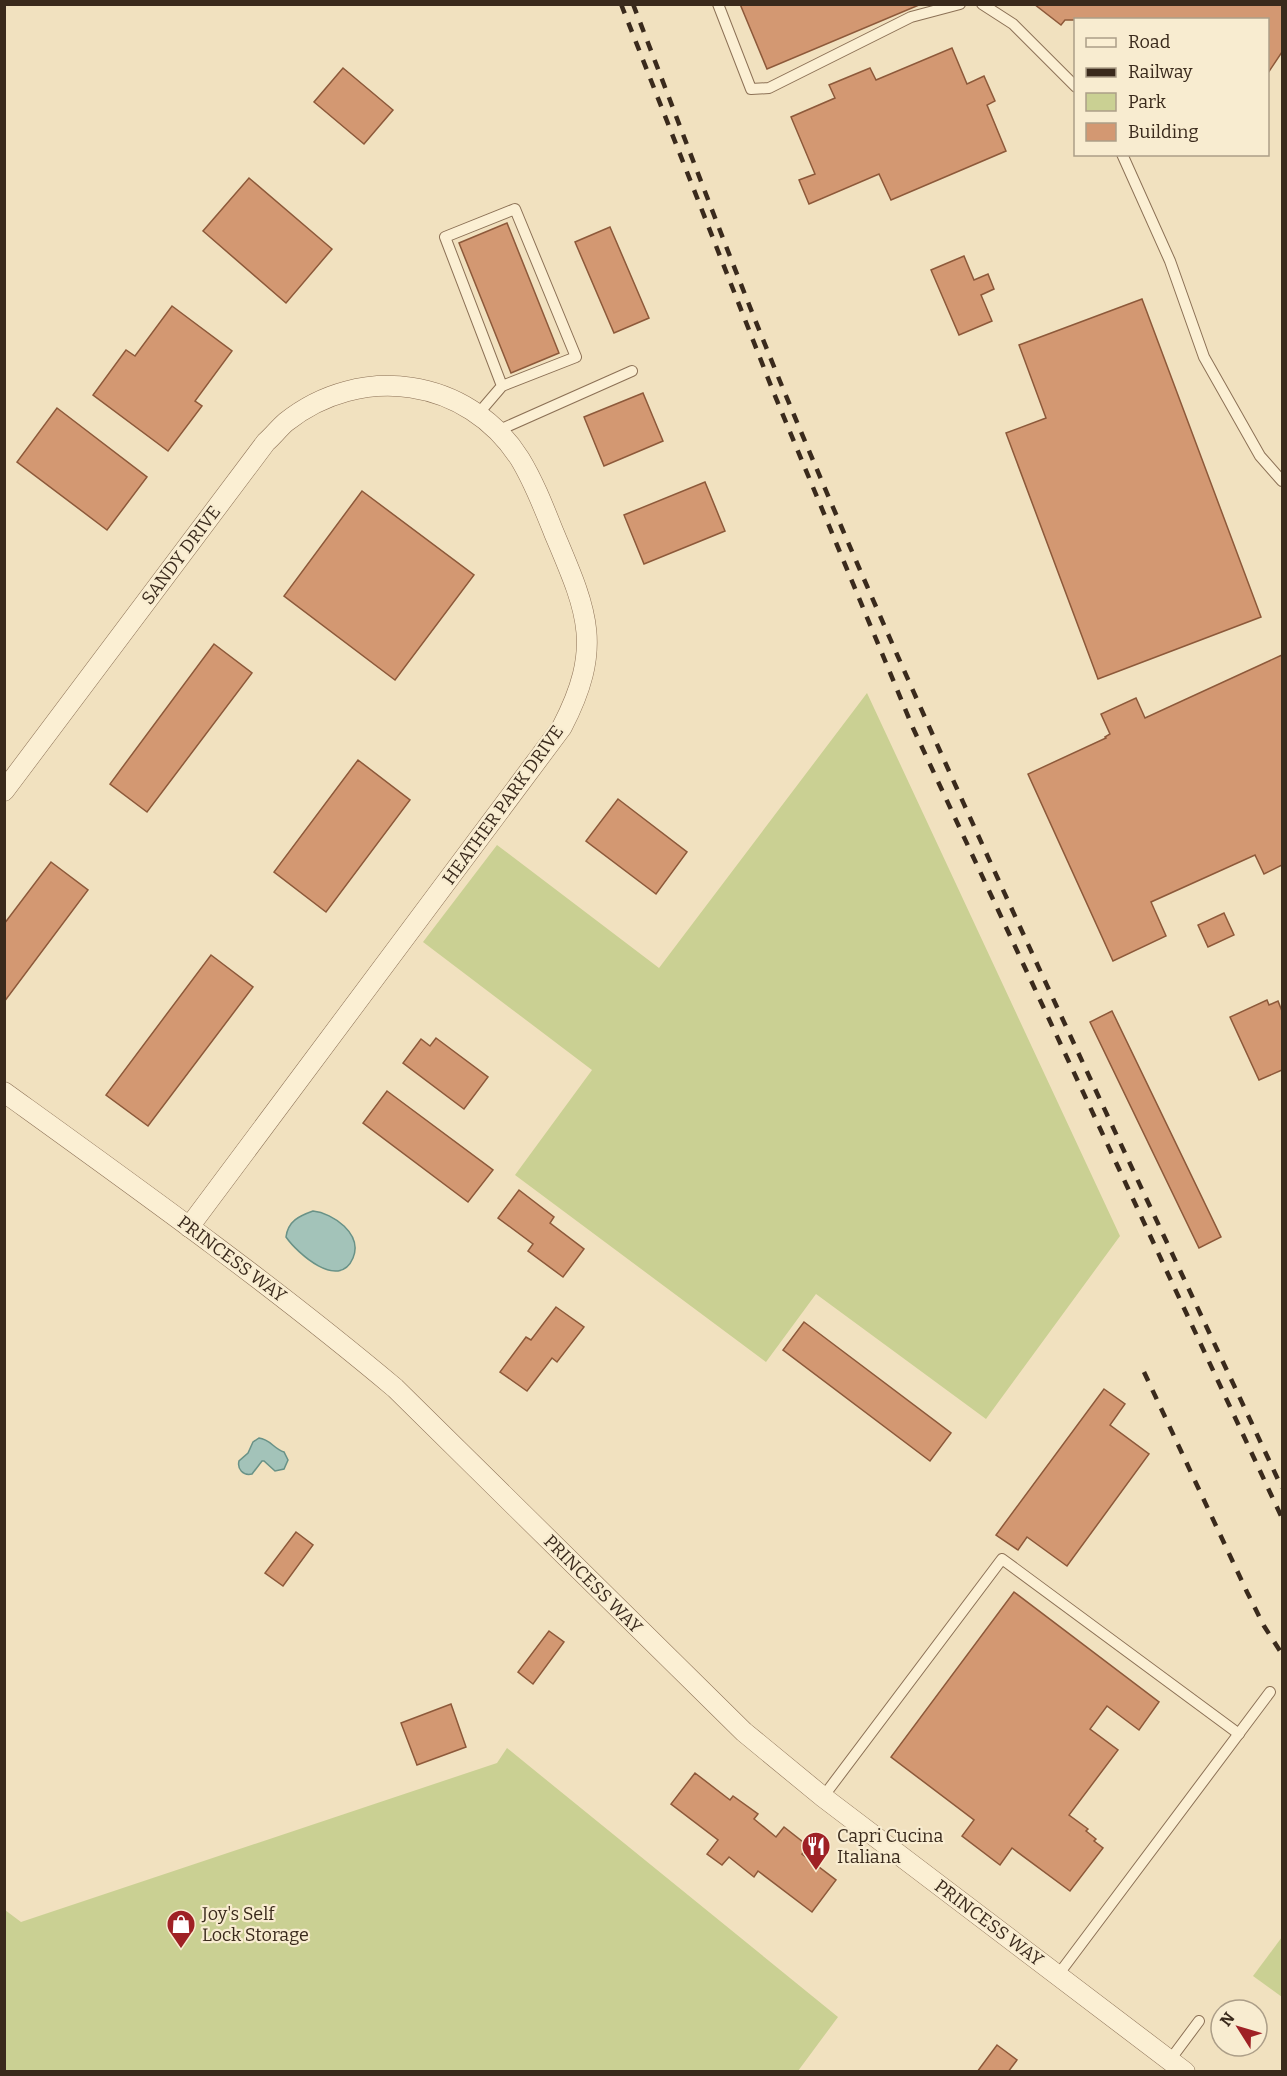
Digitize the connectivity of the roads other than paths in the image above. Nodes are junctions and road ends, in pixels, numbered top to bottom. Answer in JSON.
{"nodes":[{"id":1,"x":718,"y":4,"type":"edge"},
{"id":2,"x":960,"y":4,"type":"edge"},
{"id":3,"x":982,"y":4,"type":"edge"},
{"id":4,"x":1074,"y":85,"type":"edge"},
{"id":5,"x":1123,"y":156,"type":"edge"},
{"id":6,"x":632,"y":371,"type":"dead end"},
{"id":7,"x":404,"y":376,"type":"joint"},
{"id":8,"x":502,"y":386,"type":"junction"},
{"id":9,"x":478,"y":414,"type":"junction"},
{"id":10,"x":497,"y":431,"type":"junction"},
{"id":11,"x":1282,"y":481,"type":"edge"},
{"id":12,"x":4,"y":791,"type":"edge"},
{"id":13,"x":4,"y":1092,"type":"edge"},
{"id":14,"x":189,"y":1227,"type":"junction"},
{"id":15,"x":1270,"y":1692,"type":"dead end"},
{"id":16,"x":1239,"y":1734,"type":"junction"},
{"id":17,"x":823,"y":1797,"type":"junction"},
{"id":18,"x":1058,"y":1975,"type":"junction"},
{"id":19,"x":1199,"y":2021,"type":"dead end"},
{"id":20,"x":1178,"y":2066,"type":"edge"}],
"edges":[{"from":1,"to":2,"type":"lane"},
{"from":3,"to":4,"type":"lane"},
{"from":5,"to":11,"type":"lane"},
{"from":6,"to":10,"type":"lane"},
{"from":7,"to":9,"type":"street","name":"HEATHER PARK DRIVE"},
{"from":7,"to":12,"type":"street","name":"SANDY DRIVE"},
{"from":8,"to":8,"type":"lane"},
{"from":8,"to":9,"type":"lane"},
{"from":9,"to":10,"type":"street","name":"HEATHER PARK DRIVE"},
{"from":10,"to":14,"type":"street","name":"HEATHER PARK DRIVE"},
{"from":13,"to":14,"type":"street","name":"PRINCESS WAY"},
{"from":14,"to":17,"type":"street","name":"PRINCESS WAY"},
{"from":15,"to":16,"type":"lane"},
{"from":16,"to":17,"type":"lane"},
{"from":16,"to":18,"type":"lane"},
{"from":17,"to":18,"type":"street","name":"PRINCESS WAY"},
{"from":18,"to":20,"type":"street","name":"PRINCESS WAY"},
{"from":19,"to":20,"type":"lane"}]}
